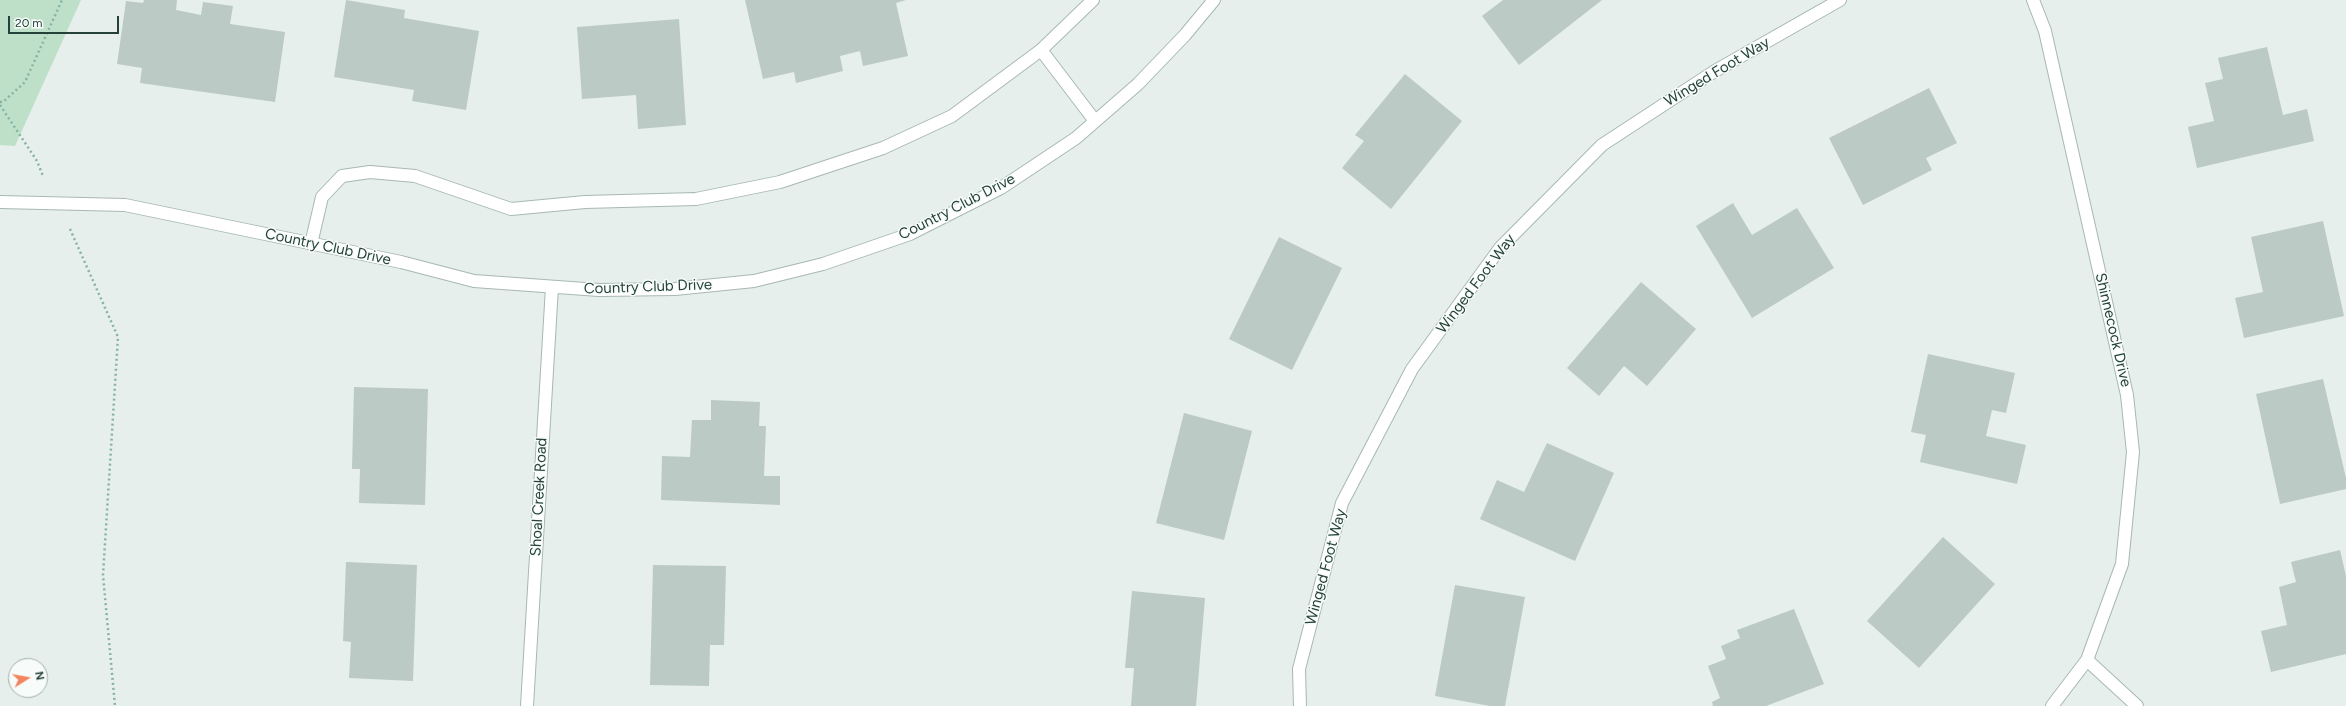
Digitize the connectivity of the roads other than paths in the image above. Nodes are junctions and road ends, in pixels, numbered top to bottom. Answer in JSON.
{"nodes":[{"id":1,"x":1093,"y":0,"type":"edge"},
{"id":2,"x":1214,"y":0,"type":"edge"},
{"id":3,"x":1840,"y":0,"type":"edge"},
{"id":4,"x":2033,"y":0,"type":"edge"},
{"id":5,"x":1041,"y":50,"type":"junction"},
{"id":6,"x":1095,"y":121,"type":"junction"},
{"id":7,"x":0,"y":202,"type":"edge"},
{"id":8,"x":311,"y":244,"type":"junction"},
{"id":9,"x":552,"y":287,"type":"junction"},
{"id":10,"x":2087,"y":660,"type":"junction"},
{"id":11,"x":528,"y":706,"type":"edge"},
{"id":12,"x":1300,"y":706,"type":"edge"},
{"id":13,"x":2052,"y":706,"type":"edge"},
{"id":14,"x":2137,"y":706,"type":"edge"}],
"edges":[{"from":1,"to":5,"type":"street"},
{"from":2,"to":6,"type":"street","name":"Country Club Drive"},
{"from":3,"to":12,"type":"street","name":"Winged Foot Way"},
{"from":4,"to":10,"type":"street","name":"Shinnecock Drive"},
{"from":5,"to":6,"type":"street"},
{"from":5,"to":8,"type":"street"},
{"from":6,"to":9,"type":"street","name":"Country Club Drive"},
{"from":7,"to":8,"type":"street","name":"Country Club Drive"},
{"from":8,"to":9,"type":"street","name":"Country Club Drive"},
{"from":9,"to":11,"type":"street","name":"Shoal Creek Road"},
{"from":10,"to":13,"type":"street","name":"Shinnecock Drive"},
{"from":10,"to":14,"type":"street"}]}
